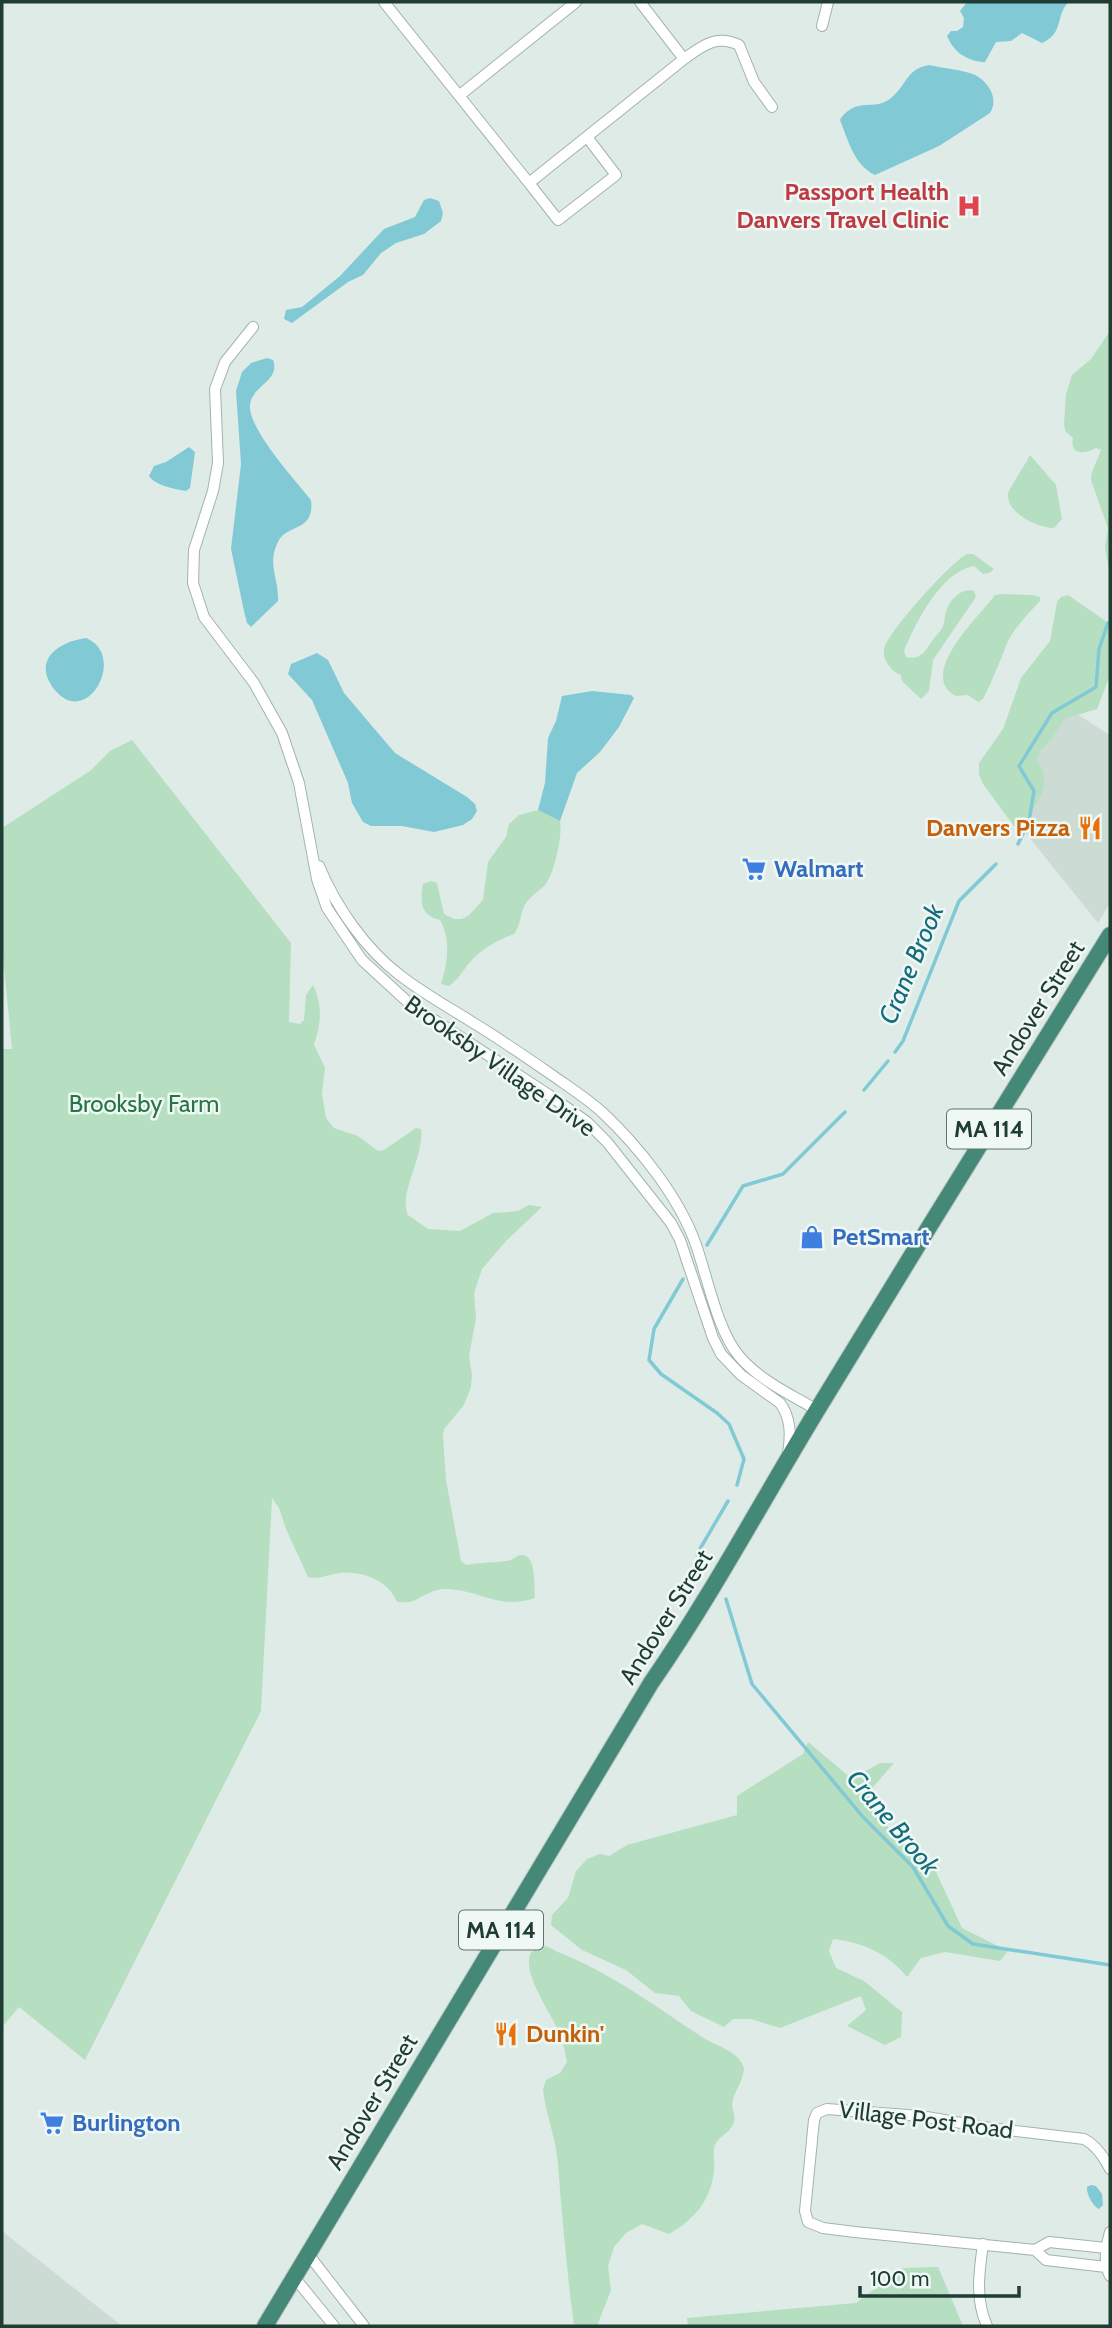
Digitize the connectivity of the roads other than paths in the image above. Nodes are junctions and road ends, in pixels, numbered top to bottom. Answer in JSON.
{"nodes":[{"id":1,"x":384,"y":2,"type":"edge"},
{"id":2,"x":576,"y":2,"type":"edge"},
{"id":3,"x":640,"y":2,"type":"edge"},
{"id":4,"x":828,"y":2,"type":"edge"},
{"id":5,"x":822,"y":26,"type":"dead end"},
{"id":6,"x":684,"y":58,"type":"junction"},
{"id":7,"x":460,"y":95,"type":"junction"},
{"id":8,"x":772,"y":107,"type":"dead end"},
{"id":9,"x":587,"y":137,"type":"junction"},
{"id":10,"x":529,"y":183,"type":"junction"},
{"id":11,"x":253,"y":327,"type":"dead end"},
{"id":12,"x":311,"y":846,"type":"junction"},
{"id":13,"x":1110,"y":934,"type":"edge"},
{"id":14,"x":817,"y":1410,"type":"junction"},
{"id":15,"x":787,"y":1459,"type":"junction"},
{"id":16,"x":1110,"y":2169,"type":"edge"},
{"id":17,"x":1110,"y":2232,"type":"edge"},
{"id":18,"x":983,"y":2244,"type":"junction"},
{"id":19,"x":1106,"y":2248,"type":"junction"},
{"id":20,"x":1035,"y":2250,"type":"junction"},
{"id":21,"x":308,"y":2254,"type":"junction"},
{"id":22,"x":1108,"y":2271,"type":"edge"},
{"id":23,"x":294,"y":2277,"type":"junction"},
{"id":24,"x":265,"y":2326,"type":"edge"},
{"id":25,"x":334,"y":2326,"type":"edge"},
{"id":26,"x":364,"y":2326,"type":"edge"},
{"id":27,"x":987,"y":2326,"type":"edge"}],
"edges":[{"from":1,"to":7,"type":"street"},
{"from":2,"to":7,"type":"street"},
{"from":3,"to":6,"type":"street"},
{"from":4,"to":5,"type":"street"},
{"from":6,"to":8,"type":"street"},
{"from":6,"to":9,"type":"street"},
{"from":7,"to":10,"type":"street"},
{"from":9,"to":10,"type":"street"},
{"from":9,"to":10,"type":"street"},
{"from":11,"to":12,"type":"street","name":"Brooksby Village Drive"},
{"from":12,"to":14,"type":"street","name":"Brooksby Village Drive"},
{"from":12,"to":15,"type":"street","name":"Brooksby Village Drive"},
{"from":13,"to":14,"type":"highway","name":"Andover Street","number":"MA 114"},
{"from":14,"to":15,"type":"highway","name":"Andover Street","number":"MA 114"},
{"from":15,"to":21,"type":"highway","name":"Andover Street","number":"MA 114"},
{"from":16,"to":18,"type":"street","name":"Village Post Road"},
{"from":17,"to":19,"type":"street","name":"Village Post Road"},
{"from":18,"to":20,"type":"street","name":"Village Post Road"},
{"from":18,"to":27,"type":"street"},
{"from":19,"to":20,"type":"street","name":"Village Post Road"},
{"from":19,"to":22,"type":"street","name":"Village Post Road"},
{"from":20,"to":22,"type":"street","name":"Village Post Road"},
{"from":21,"to":23,"type":"highway","name":"Andover Street","number":"MA 114"},
{"from":21,"to":26,"type":"street"},
{"from":23,"to":24,"type":"highway","name":"Andover Street","number":"MA 114"},
{"from":23,"to":25,"type":"street"}]}
